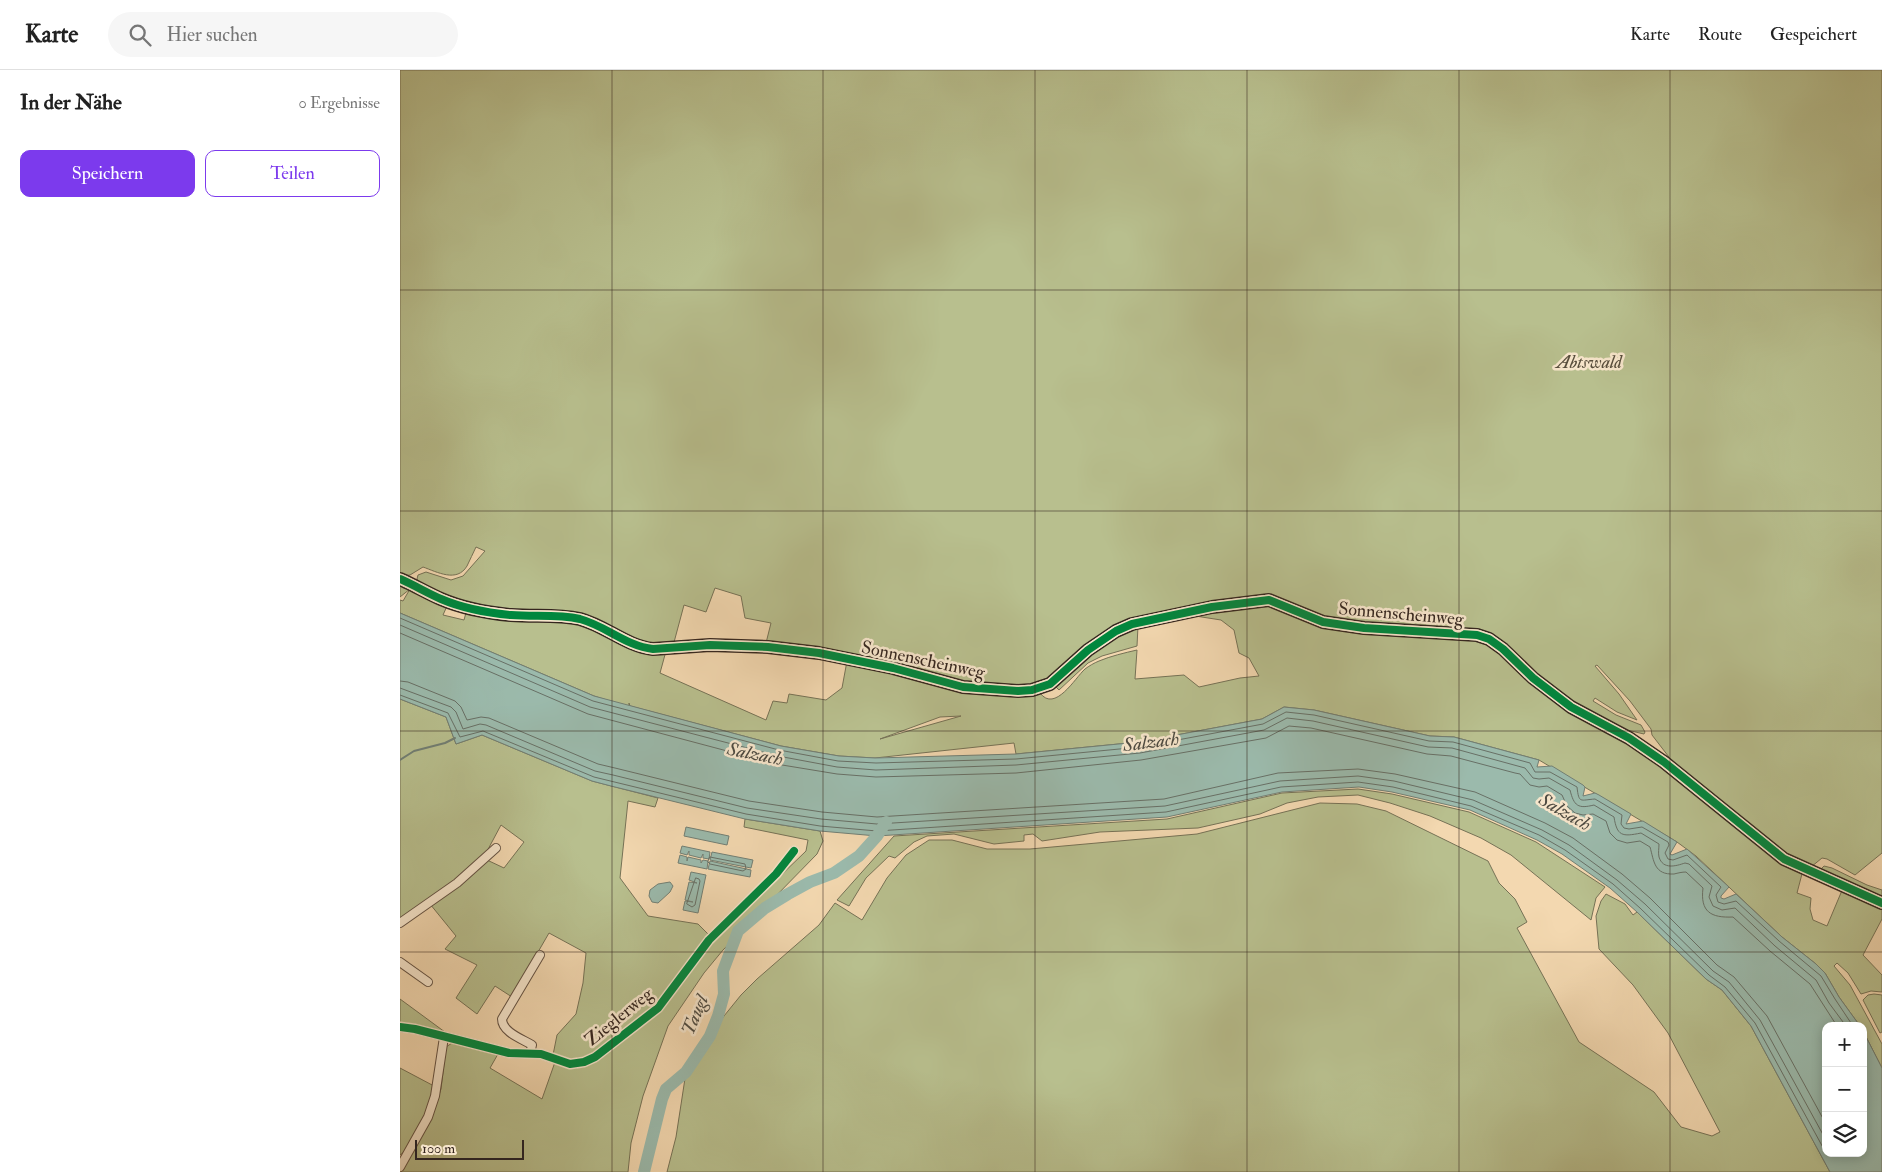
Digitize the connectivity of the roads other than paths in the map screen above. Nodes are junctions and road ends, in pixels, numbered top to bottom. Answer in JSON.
{"nodes":[{"id":1,"x":400,"y":579,"type":"edge"},
{"id":2,"x":496,"y":848,"type":"dead end"},
{"id":3,"x":794,"y":851,"type":"dead end"},
{"id":4,"x":1882,"y":903,"type":"edge"},
{"id":5,"x":400,"y":923,"type":"edge"},
{"id":6,"x":540,"y":955,"type":"dead end"},
{"id":7,"x":400,"y":962,"type":"edge"},
{"id":8,"x":428,"y":982,"type":"dead end"},
{"id":9,"x":400,"y":1027,"type":"edge"},
{"id":10,"x":444,"y":1037,"type":"junction"},
{"id":11,"x":530,"y":1054,"type":"junction"},
{"id":12,"x":401,"y":1163,"type":"edge"}],
"edges":[{"from":1,"to":4,"type":"street","name":"Sonnenscheinweg"},
{"from":2,"to":5,"type":"street"},
{"from":3,"to":11,"type":"street","name":"Zieglerweg"},
{"from":6,"to":11,"type":"street"},
{"from":7,"to":8,"type":"street"},
{"from":9,"to":10,"type":"street","name":"Zieglerweg"},
{"from":10,"to":11,"type":"street","name":"Zieglerweg"},
{"from":10,"to":12,"type":"street"}]}
